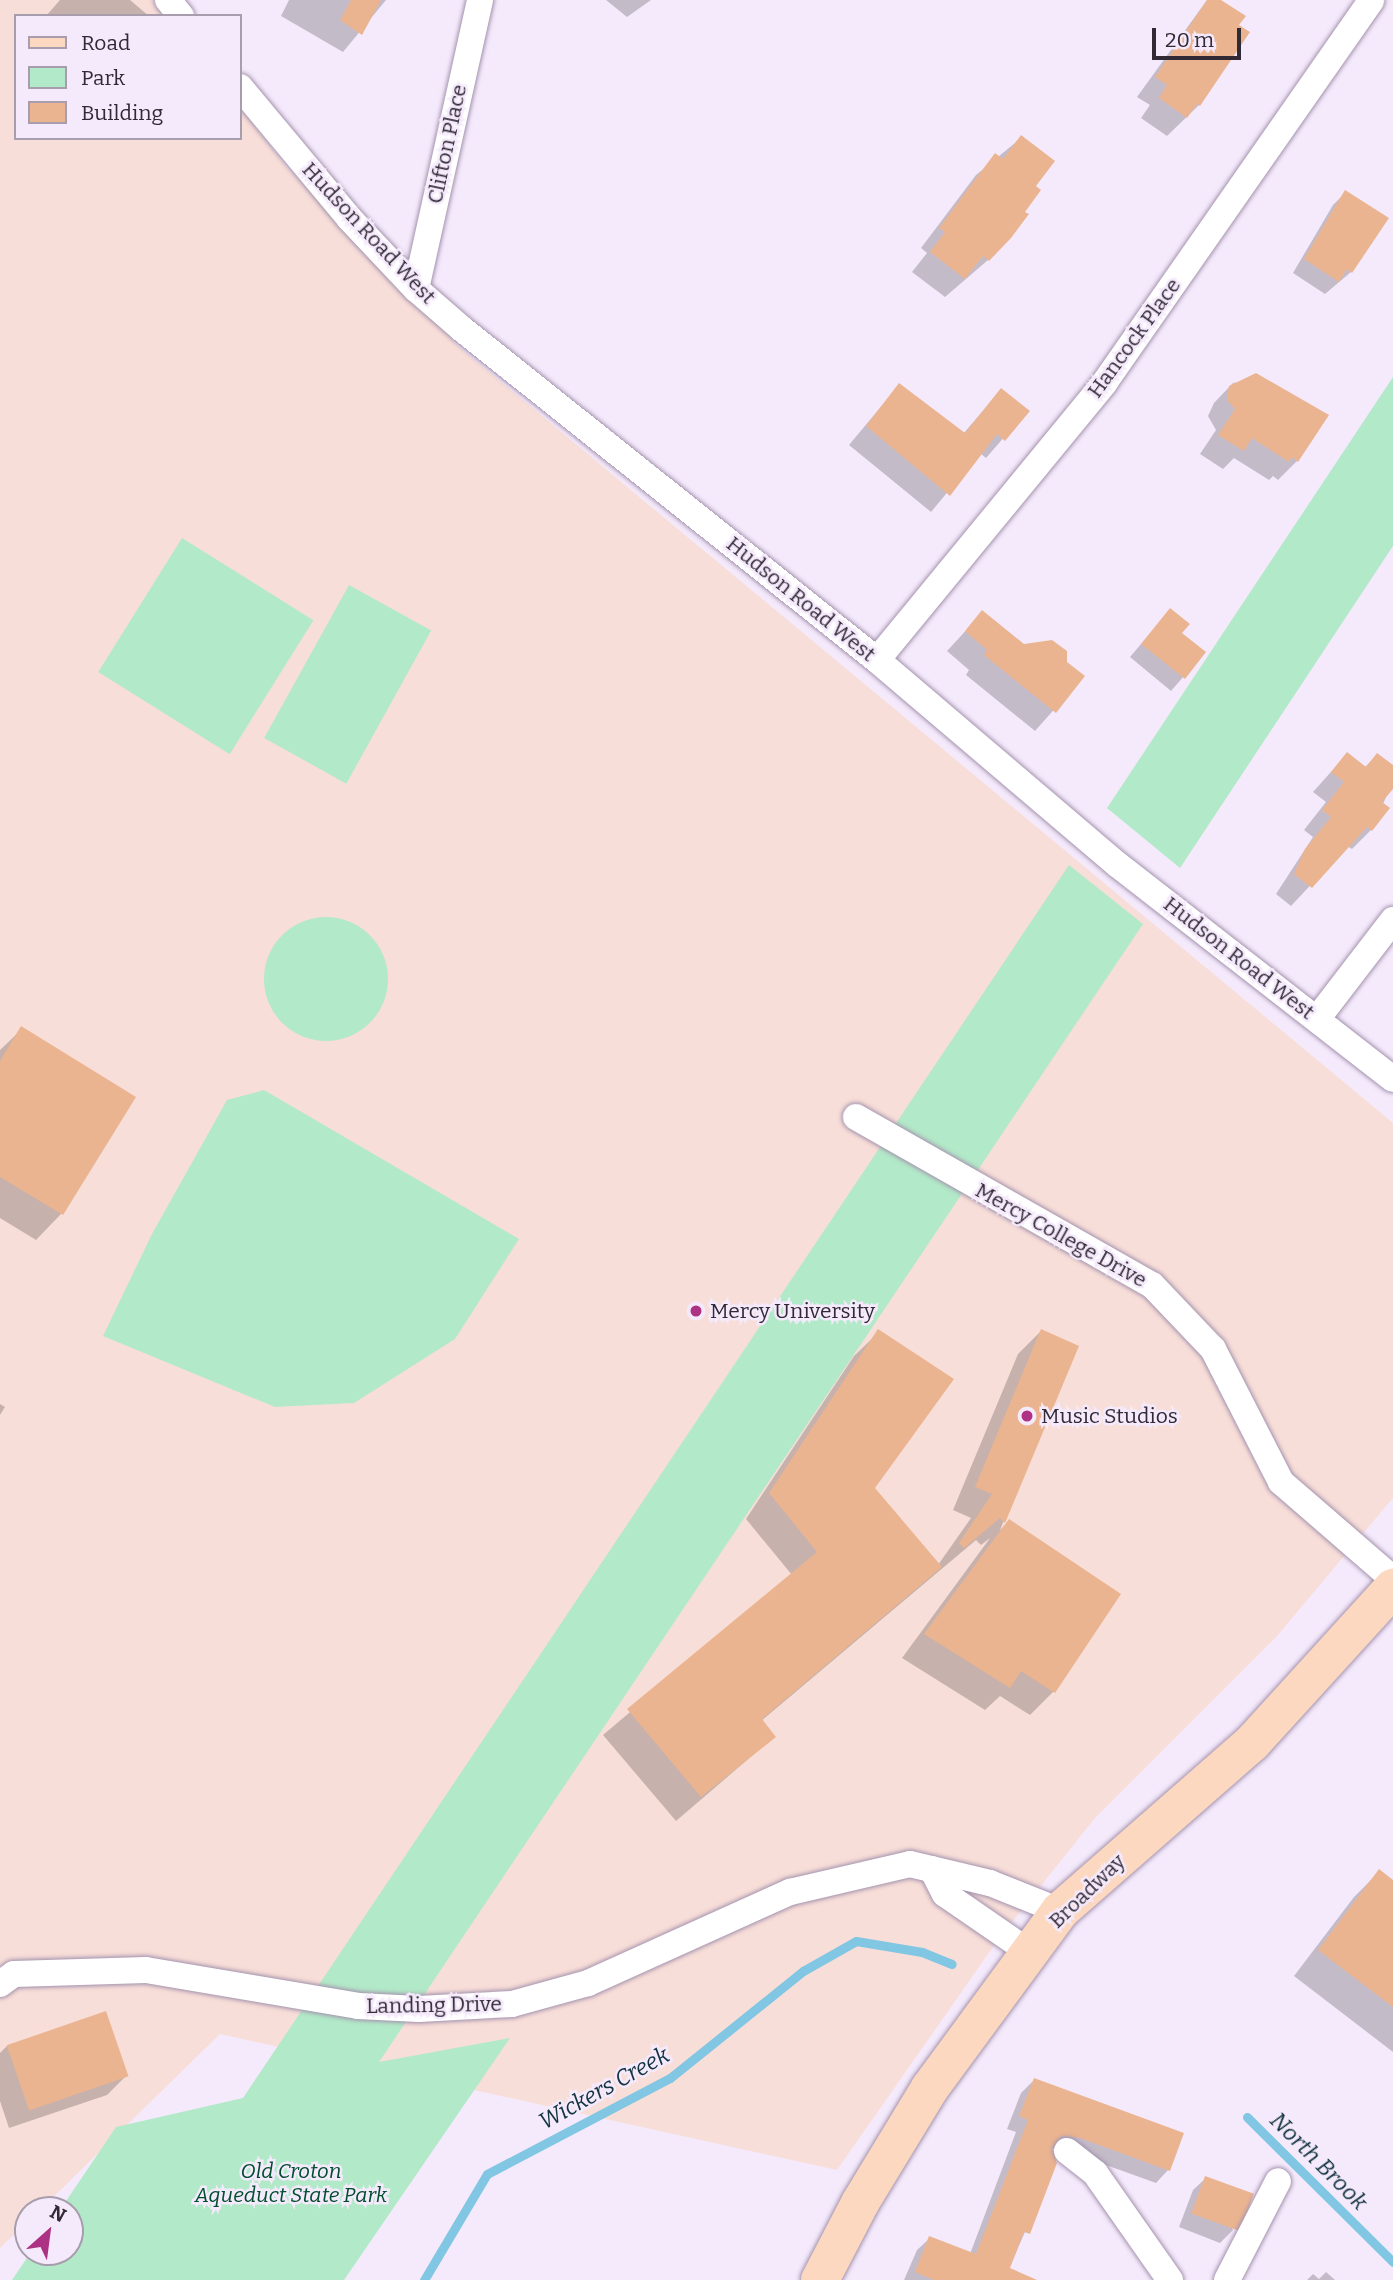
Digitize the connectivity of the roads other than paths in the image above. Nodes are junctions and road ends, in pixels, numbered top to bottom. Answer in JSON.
{"nodes":[{"id":1,"x":168,"y":0,"type":"edge"},
{"id":2,"x":480,"y":0,"type":"edge"},
{"id":3,"x":1371,"y":0,"type":"edge"},
{"id":4,"x":179,"y":14,"type":"edge"},
{"id":5,"x":242,"y":89,"type":"edge"},
{"id":6,"x":416,"y":289,"type":"junction"},
{"id":7,"x":877,"y":660,"type":"junction"},
{"id":8,"x":1393,"y":920,"type":"edge"},
{"id":9,"x":1317,"y":1019,"type":"junction"},
{"id":10,"x":1393,"y":1079,"type":"edge"},
{"id":11,"x":856,"y":1117,"type":"dead end"},
{"id":12,"x":1393,"y":1579,"type":"edge"},
{"id":13,"x":1393,"y":1588,"type":"edge"},
{"id":14,"x":932,"y":1869,"type":"junction"},
{"id":15,"x":1060,"y":1911,"type":"junction"},
{"id":16,"x":1029,"y":1952,"type":"junction"},
{"id":17,"x":0,"y":1984,"type":"edge"},
{"id":18,"x":1067,"y":2151,"type":"dead end"},
{"id":19,"x":1278,"y":2181,"type":"dead end"},
{"id":20,"x":820,"y":2280,"type":"edge"},
{"id":21,"x":1170,"y":2280,"type":"edge"},
{"id":22,"x":1227,"y":2280,"type":"edge"}],
"edges":[{"from":1,"to":4,"type":"street"},
{"from":2,"to":6,"type":"street","name":"Clifton Place"},
{"from":3,"to":7,"type":"street","name":"Hancock Place"},
{"from":5,"to":6,"type":"street","name":"Hudson Road West"},
{"from":6,"to":7,"type":"street","name":"Hudson Road West"},
{"from":7,"to":9,"type":"street","name":"Hudson Road West"},
{"from":8,"to":9,"type":"street"},
{"from":9,"to":10,"type":"street","name":"Hudson Road West"},
{"from":11,"to":12,"type":"street","name":"Mercy College Drive"},
{"from":13,"to":15,"type":"main road","name":"Broadway"},
{"from":14,"to":15,"type":"street","name":"Landing Drive"},
{"from":14,"to":16,"type":"street"},
{"from":14,"to":17,"type":"street","name":"Landing Drive"},
{"from":15,"to":16,"type":"main road","name":"Broadway"},
{"from":16,"to":20,"type":"main road","name":"Broadway"},
{"from":18,"to":21,"type":"street"},
{"from":19,"to":22,"type":"street"}]}
